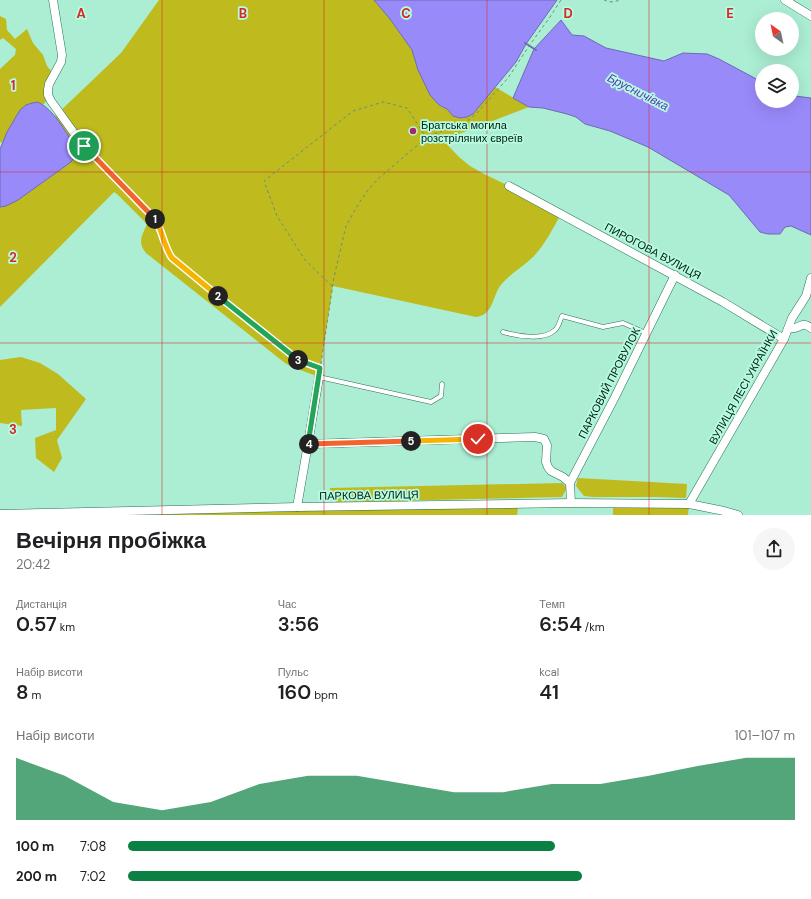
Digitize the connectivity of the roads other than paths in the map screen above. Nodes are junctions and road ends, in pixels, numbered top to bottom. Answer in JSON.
{"nodes":[{"id":1,"x":785,"y":0,"type":"edge"},
{"id":2,"x":54,"y":1,"type":"edge"},
{"id":3,"x":811,"y":16,"type":"edge"},
{"id":4,"x":84,"y":146,"type":"road end"},
{"id":5,"x":509,"y":186,"type":"dead end"},
{"id":6,"x":675,"y":275,"type":"junction"},
{"id":7,"x":811,"y":278,"type":"edge"},
{"id":8,"x":811,"y":328,"type":"edge"},
{"id":9,"x":788,"y":329,"type":"junction"},
{"id":10,"x":503,"y":332,"type":"dead end"},
{"id":11,"x":646,"y":333,"type":"junction"},
{"id":12,"x":784,"y":339,"type":"junction"},
{"id":13,"x":319,"y":377,"type":"joint"},
{"id":14,"x":442,"y":384,"type":"dead end"},
{"id":15,"x":308,"y":444,"type":"junction"},
{"id":16,"x":570,"y":484,"type":"junction"},
{"id":17,"x":571,"y":503,"type":"junction"},
{"id":18,"x":689,"y":504,"type":"junction"},
{"id":19,"x":297,"y":507,"type":"junction"},
{"id":20,"x":0,"y":514,"type":"edge"},
{"id":21,"x":32,"y":514,"type":"edge"},
{"id":22,"x":738,"y":515,"type":"edge"}],
"edges":[{"from":1,"to":3,"type":"street"},
{"from":2,"to":4,"type":"street"},
{"from":5,"to":6,"type":"street","name":"ПИРОГОВА ВУЛИЦЯ"},
{"from":6,"to":11,"type":"street","name":"ПАРКОВИЙ ПРОВУЛОК"},
{"from":6,"to":12,"type":"street","name":"ПИРОГОВА ВУЛИЦЯ"},
{"from":7,"to":9,"type":"street","name":"ВУЛИЦЯ ЛЕСІ УКРАЇНКИ"},
{"from":8,"to":9,"type":"street"},
{"from":9,"to":12,"type":"street","name":"ВУЛИЦЯ ЛЕСІ УКРАЇНКИ"},
{"from":10,"to":11,"type":"lane"},
{"from":11,"to":16,"type":"street","name":"ПАРКОВИЙ ПРОВУЛОК"},
{"from":12,"to":18,"type":"street","name":"ВУЛИЦЯ ЛЕСІ УКРАЇНКИ"},
{"from":13,"to":14,"type":"lane"},
{"from":13,"to":15,"type":"street"},
{"from":15,"to":16,"type":"street"},
{"from":15,"to":19,"type":"street"},
{"from":16,"to":17,"type":"street"},
{"from":17,"to":18,"type":"street","name":"ПАРКОВА ВУЛИЦЯ"},
{"from":17,"to":19,"type":"street","name":"ПАРКОВА ВУЛИЦЯ"},
{"from":18,"to":22,"type":"street","name":"ПАРКОВА ВУЛИЦЯ"},
{"from":19,"to":21,"type":"street","name":"ПАРКОВА ВУЛИЦЯ"},
{"from":20,"to":21,"type":"street","name":"ПАРКОВА ВУЛИЦЯ"}]}
